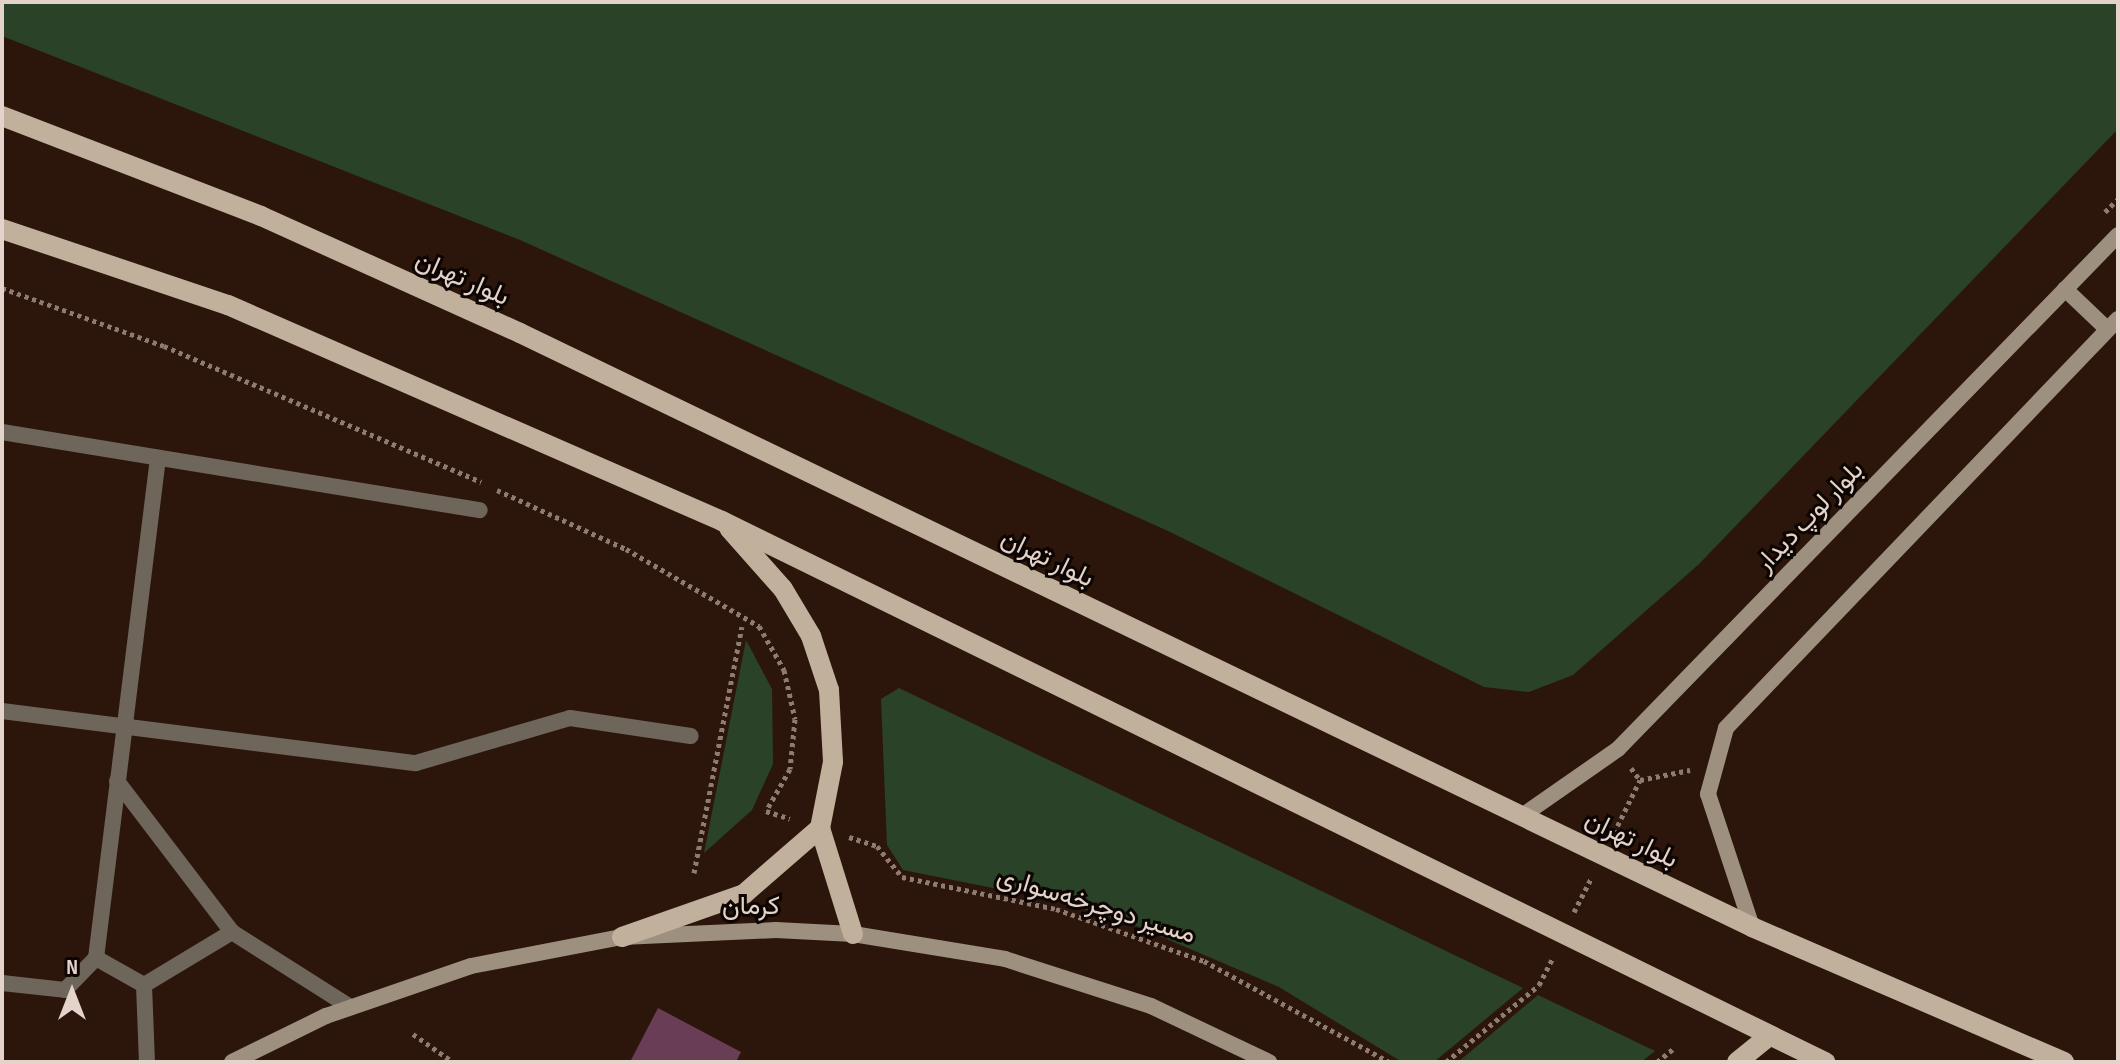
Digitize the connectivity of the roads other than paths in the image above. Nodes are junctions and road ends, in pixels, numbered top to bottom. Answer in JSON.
{"nodes":[{"id":1,"x":2,"y":116,"type":"edge"},
{"id":2,"x":2,"y":229,"type":"edge"},
{"id":3,"x":2118,"y":235,"type":"edge"},
{"id":4,"x":2065,"y":289,"type":"junction"},
{"id":5,"x":2114,"y":327,"type":"edge"},
{"id":6,"x":2,"y":432,"type":"edge"},
{"id":7,"x":158,"y":458,"type":"junction"},
{"id":8,"x":480,"y":510,"type":"dead end"},
{"id":9,"x":722,"y":521,"type":"junction"},
{"id":10,"x":2,"y":711,"type":"edge"},
{"id":11,"x":123,"y":724,"type":"junction"},
{"id":12,"x":691,"y":736,"type":"dead end"},
{"id":13,"x":117,"y":781,"type":"junction"},
{"id":14,"x":1522,"y":816,"type":"junction"},
{"id":15,"x":820,"y":828,"type":"junction"},
{"id":16,"x":1752,"y":927,"type":"junction"},
{"id":17,"x":232,"y":932,"type":"junction"},
{"id":18,"x":853,"y":934,"type":"junction"},
{"id":19,"x":622,"y":937,"type":"junction"},
{"id":20,"x":96,"y":958,"type":"junction"},
{"id":21,"x":2,"y":983,"type":"edge"},
{"id":22,"x":144,"y":985,"type":"junction"},
{"id":23,"x":350,"y":1007,"type":"junction"},
{"id":24,"x":1769,"y":1036,"type":"junction"},
{"id":25,"x":147,"y":1062,"type":"edge"},
{"id":26,"x":232,"y":1062,"type":"edge"},
{"id":27,"x":1269,"y":1062,"type":"edge"},
{"id":28,"x":1737,"y":1062,"type":"edge"},
{"id":29,"x":1825,"y":1062,"type":"edge"},
{"id":30,"x":2064,"y":1062,"type":"edge"}],
"edges":[{"from":1,"to":14,"type":"main road","name":"بلوار تهران"},
{"from":2,"to":9,"type":"main road"},
{"from":3,"to":4,"type":"street","name":"بلوار لوپ دیدار"},
{"from":4,"to":5,"type":"street"},
{"from":4,"to":14,"type":"street","name":"بلوار لوپ دیدار"},
{"from":5,"to":16,"type":"street"},
{"from":6,"to":7,"type":"street"},
{"from":7,"to":8,"type":"street"},
{"from":7,"to":11,"type":"street"},
{"from":9,"to":15,"type":"main road"},
{"from":9,"to":24,"type":"main road"},
{"from":10,"to":11,"type":"street"},
{"from":11,"to":12,"type":"street"},
{"from":11,"to":13,"type":"street"},
{"from":13,"to":17,"type":"street"},
{"from":13,"to":20,"type":"street"},
{"from":14,"to":16,"type":"main road","name":"بلوار تهران"},
{"from":15,"to":18,"type":"main road"},
{"from":15,"to":19,"type":"main road"},
{"from":16,"to":30,"type":"main road","name":"بلوار تهران"},
{"from":17,"to":22,"type":"street"},
{"from":17,"to":23,"type":"street"},
{"from":18,"to":19,"type":"street","name":"کرمان"},
{"from":18,"to":27,"type":"street","name":"کرمان"},
{"from":19,"to":23,"type":"street","name":"کرمان"},
{"from":20,"to":21,"type":"street"},
{"from":20,"to":22,"type":"street"},
{"from":22,"to":25,"type":"street"},
{"from":23,"to":26,"type":"street","name":"کرمان"},
{"from":24,"to":28,"type":"main road"},
{"from":24,"to":29,"type":"main road"}]}
